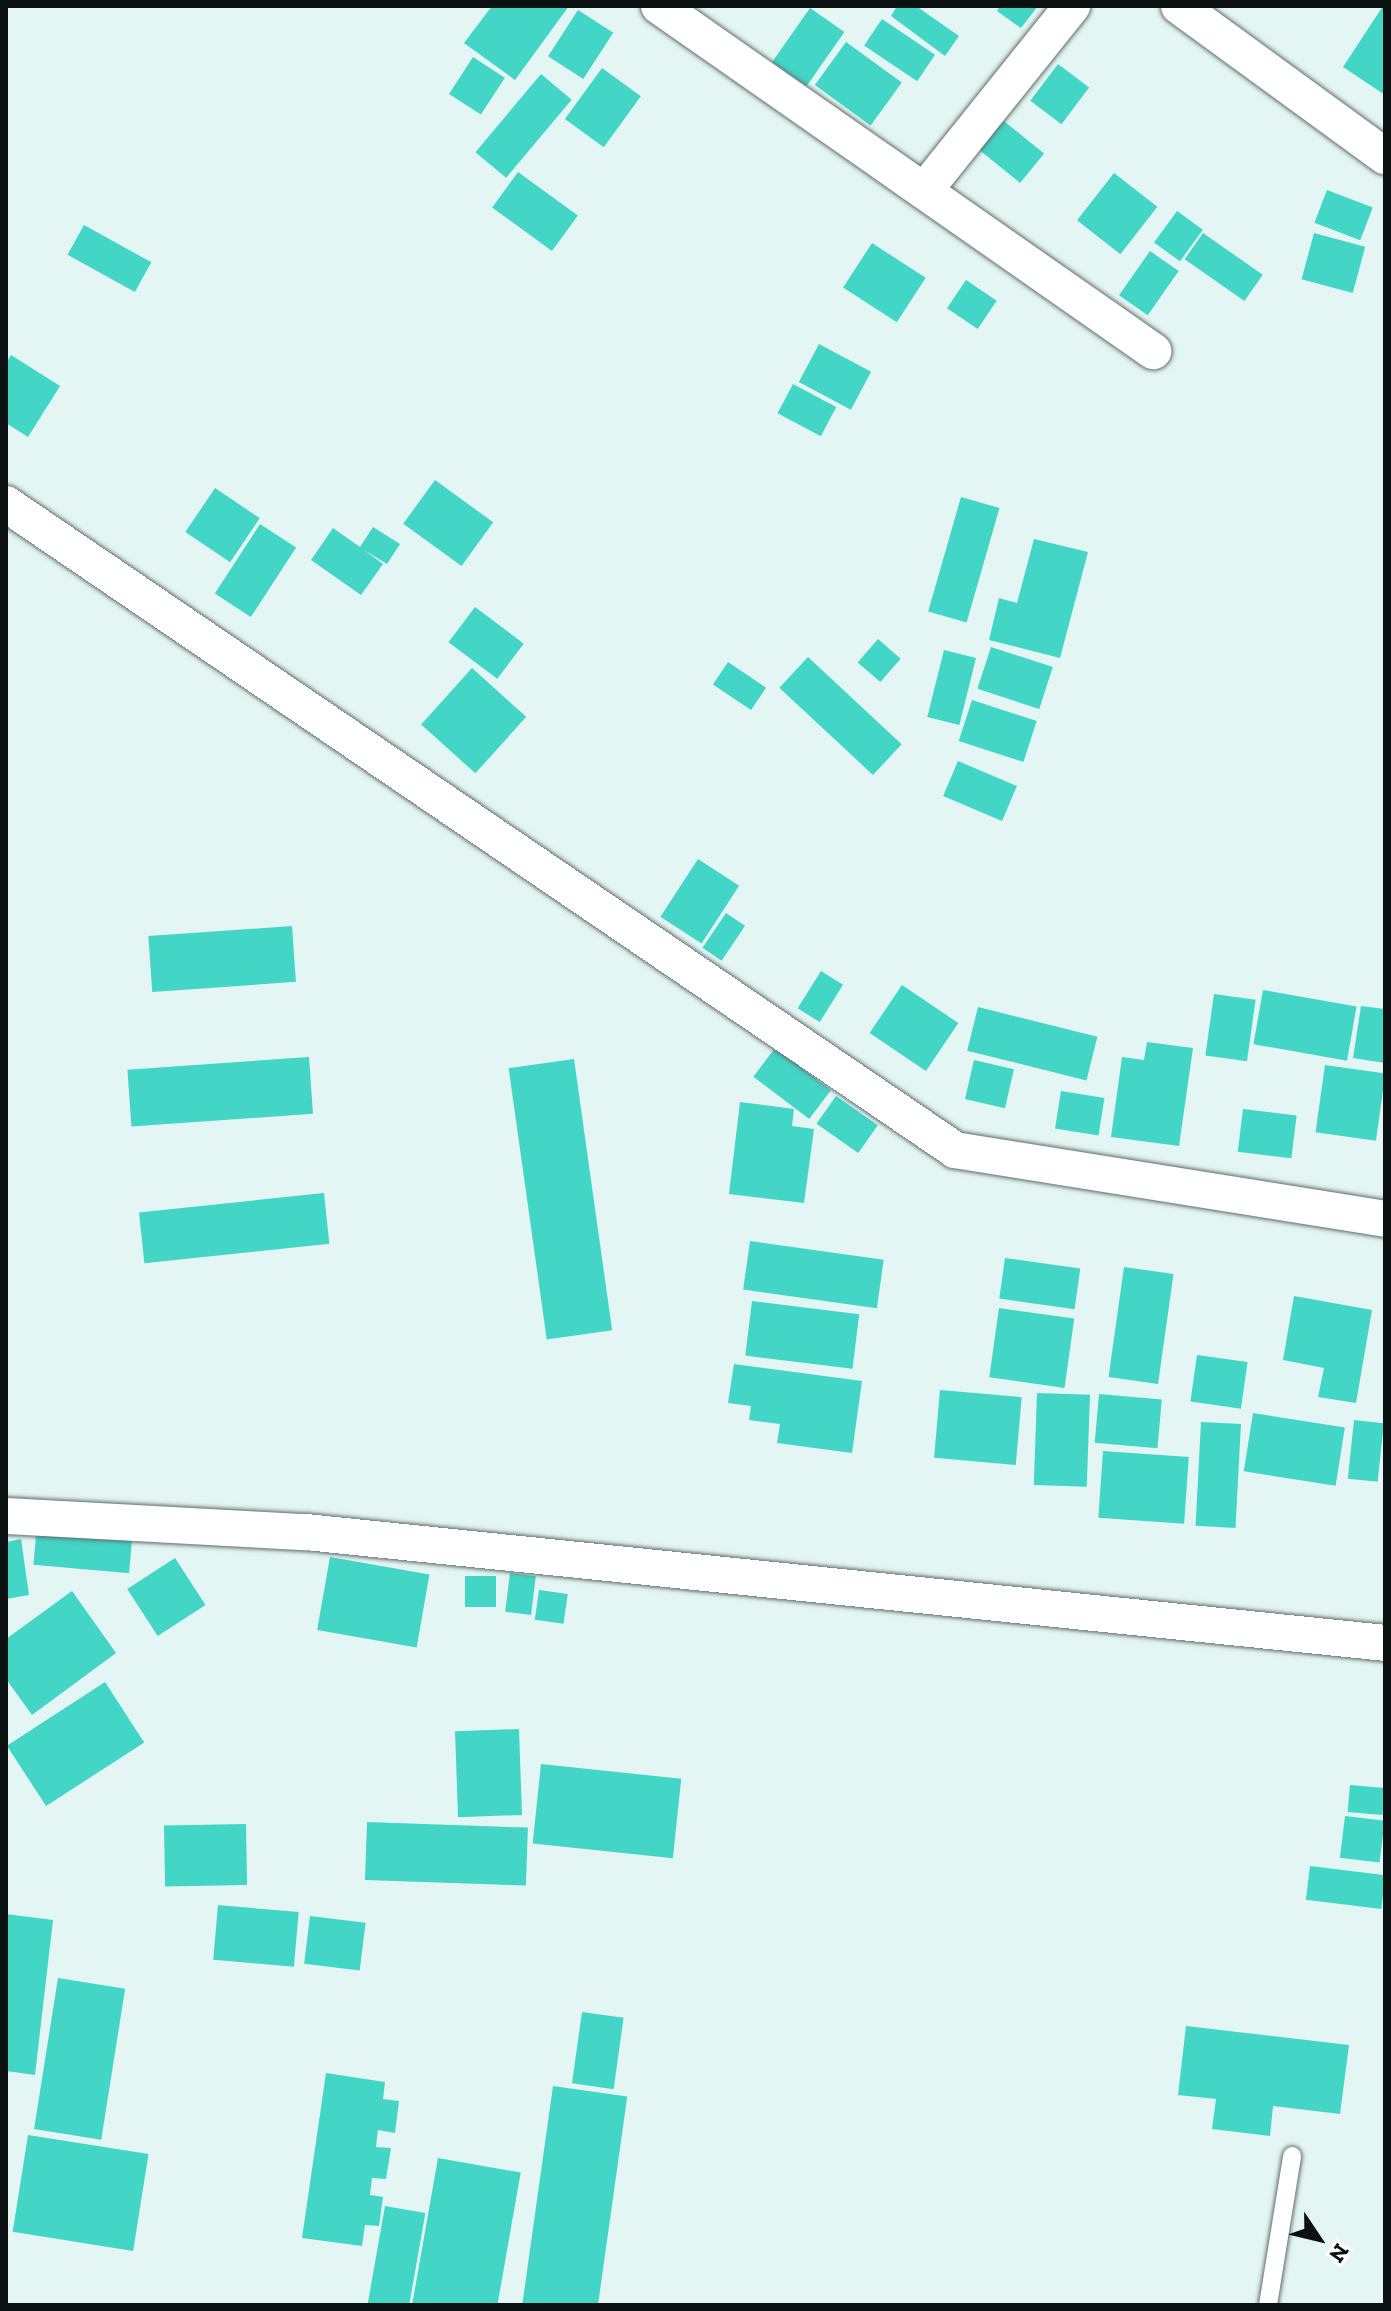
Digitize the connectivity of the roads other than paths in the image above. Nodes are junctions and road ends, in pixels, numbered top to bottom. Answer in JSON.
{"nodes":[{"id":1,"x":659,"y":6,"type":"edge"},
{"id":2,"x":1072,"y":6,"type":"edge"},
{"id":3,"x":1179,"y":6,"type":"edge"},
{"id":4,"x":1385,"y":156,"type":"edge"},
{"id":5,"x":924,"y":191,"type":"junction"},
{"id":6,"x":1153,"y":351,"type":"dead end"},
{"id":7,"x":6,"y":504,"type":"edge"},
{"id":8,"x":1385,"y":1219,"type":"edge"},
{"id":9,"x":6,"y":1516,"type":"edge"},
{"id":10,"x":1385,"y":1643,"type":"edge"},
{"id":11,"x":1292,"y":2156,"type":"dead end"},
{"id":12,"x":1268,"y":2305,"type":"edge"}],
"edges":[{"from":1,"to":5,"type":"street"},
{"from":2,"to":5,"type":"street"},
{"from":3,"to":4,"type":"street"},
{"from":5,"to":6,"type":"street"},
{"from":7,"to":8,"type":"street"},
{"from":9,"to":10,"type":"street"},
{"from":11,"to":12,"type":"lane"}]}
